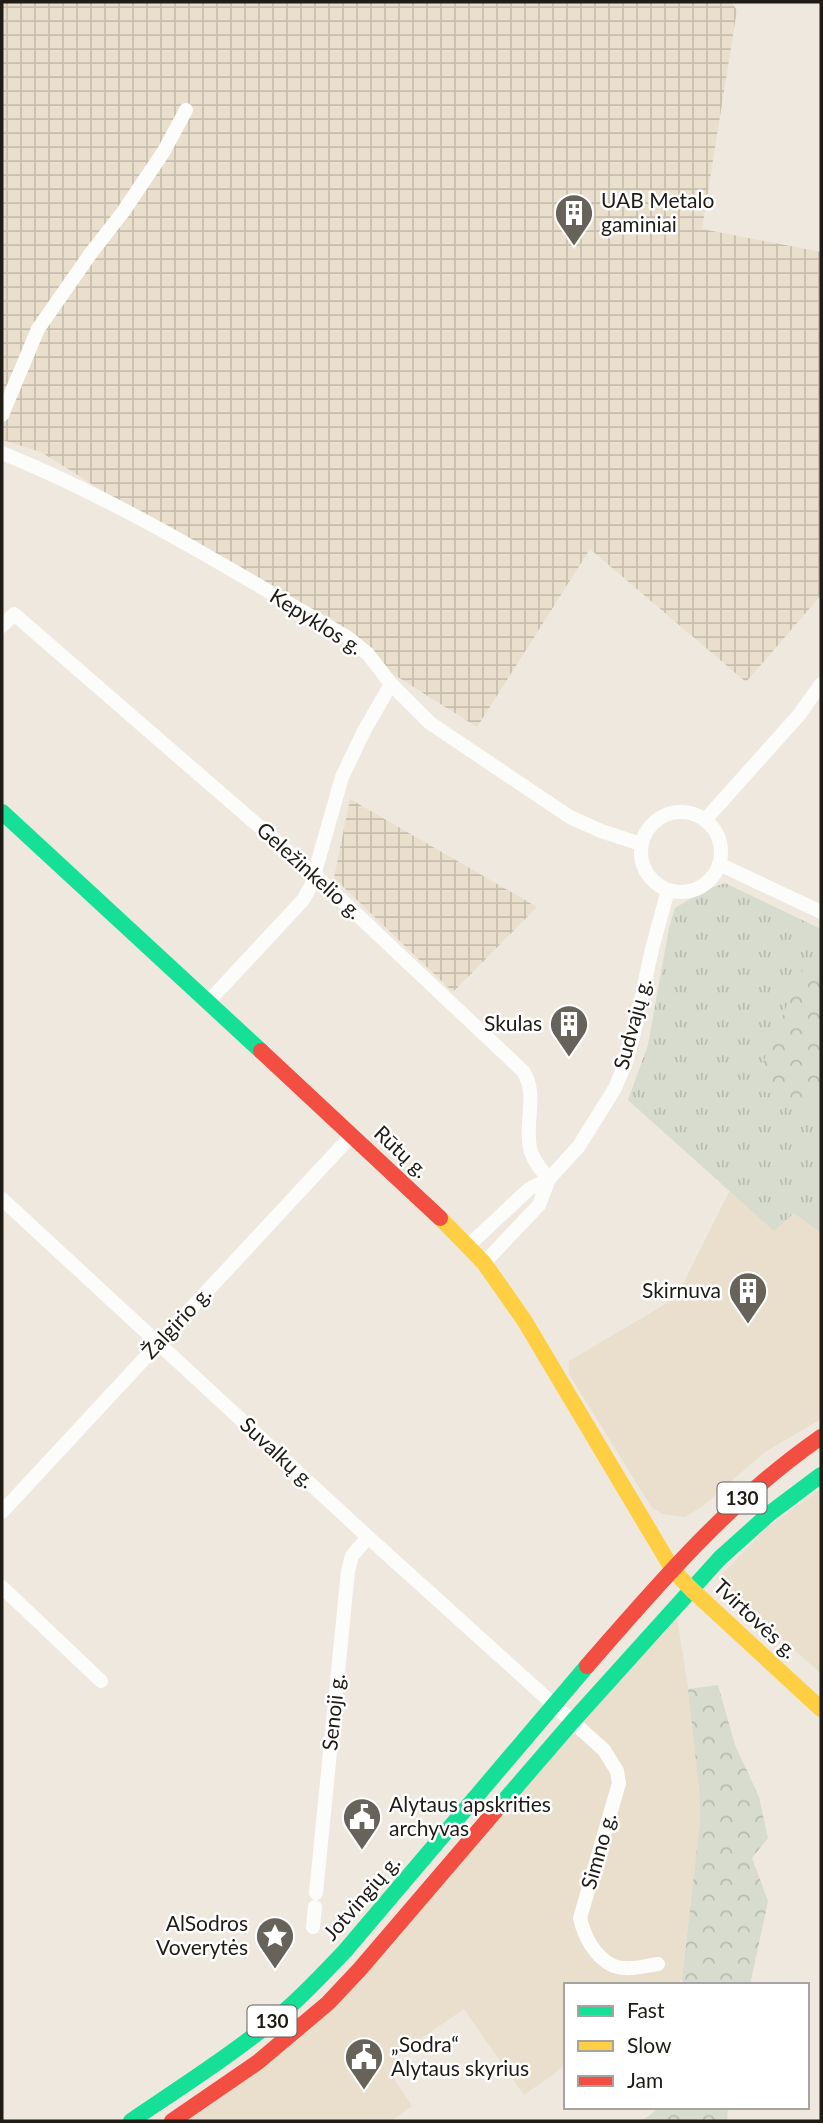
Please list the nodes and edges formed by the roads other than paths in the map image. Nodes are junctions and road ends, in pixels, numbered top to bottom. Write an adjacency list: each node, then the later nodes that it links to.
1 (186, 110): 2 (street)
2 (2, 415)
3 (2, 453): 5 (street, Kepyklos g.)
4 (2, 626): 11 (street, Geležinkelio g.)
5 (391, 684): 9 (street, Kepyklos g.); 11 (street)
6 (821, 684): 8 (street)
7 (2, 812): 14 (main road, Rūtų g.)
8 (705, 820): 9 (street); 10 (street)
9 (641, 844): 12 (street)
10 (719, 864): 12 (street); 13 (street)
11 (315, 875): 14 (street); 16 (street, Geležinkelio g.)
12 (668, 890): 16 (street, Sudvajų g.)
13 (821, 912)
14 (208, 1002): 15 (main road, Rūtų g.)
15 (352, 1135): 18 (main road, Rūtų g.); 20 (street, Žalgirio g.)
16 (549, 1179): 18 (street, Sudvajų g.); 19 (street, Sudvajų g.)
17 (2, 1199): 20 (street, Suvalkų g.)
18 (468, 1246): 19 (main road, Rūtų g.)
19 (484, 1263): 25 (main road, Rūtų g.)
20 (159, 1342): 23 (street, Žalgirio g.); 24 (street, Suvalkų g.)
21 (821, 1437): 25 (main road, 130)
22 (821, 1475): 27 (main road, 130)
23 (2, 1512)
24 (368, 1537): 29 (street, Suvalkų g.); 32 (street, Senoji g.)
25 (673, 1570): 27 (main road, Rūtų g.); 29 (main road, Jotvingių g. / 130)
26 (2, 1587): 28 (street)
27 (691, 1589): 30 (main road, Tvirtovės g.); 31 (main road, Jotvingių g.)
28 (101, 1681)
29 (554, 1705): 31 (street, Simno g.); 34 (main road, Jotvingių g. / 130)
30 (821, 1709)
31 (573, 1721): 33 (street, Simno g.); 35 (main road, Jotvingių g.)
32 (313, 1927)
33 (658, 1964)
34 (131, 2121)
35 (172, 2121)

